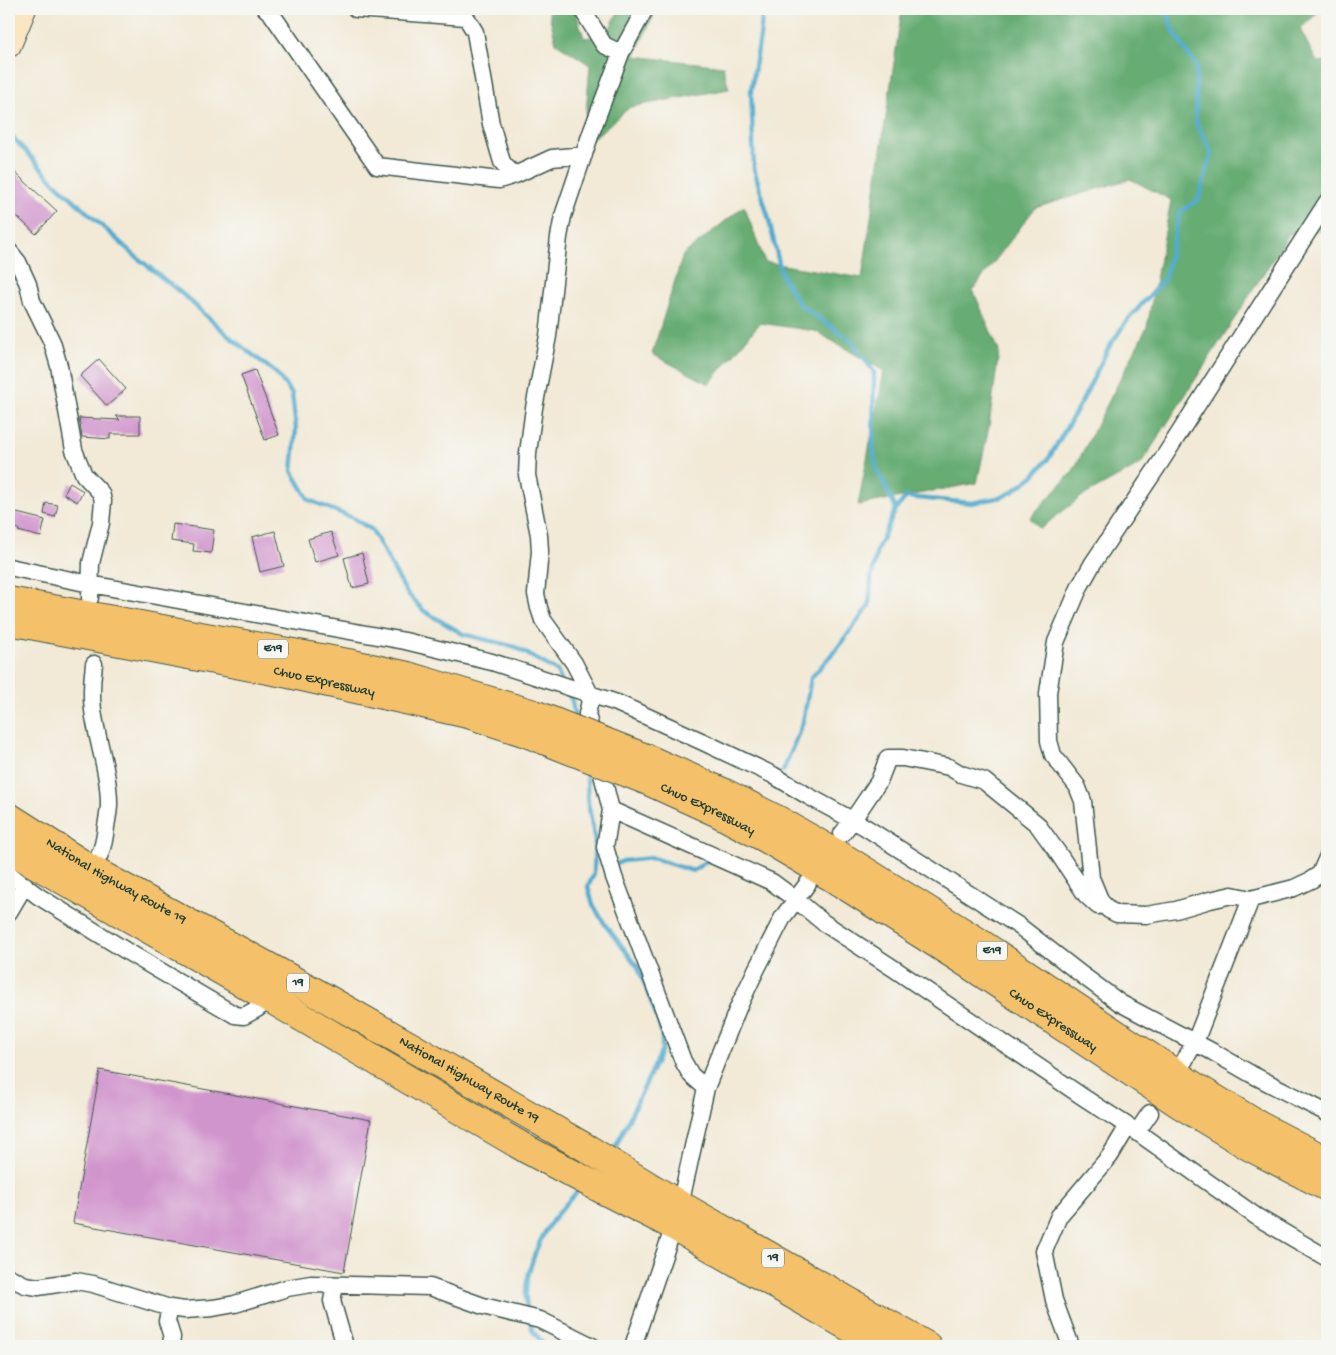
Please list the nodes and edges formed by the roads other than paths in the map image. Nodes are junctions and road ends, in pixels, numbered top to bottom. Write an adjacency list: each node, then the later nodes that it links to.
1 (24, 9): 6 (street)
2 (266, 9): 9 (street)
3 (356, 9): 9 (street)
4 (584, 9): 7 (street)
5 (645, 9): 7 (street)
6 (10, 43)
7 (621, 53): 8 (street)
8 (584, 155): 9 (street); 17 (street)
9 (515, 175)
10 (1327, 202): 33 (street)
11 (9, 251): 13 (street)
12 (9, 566): 13 (street)
13 (90, 591): 17 (street)
14 (9, 601): 18 (highway, Chuo Expressway / E19)
15 (9, 621): 18 (highway, Chuo Expressway / E19)
16 (94, 664): 26 (street)
17 (586, 694): 20 (street); 22 (street)
18 (530, 723): 19 (highway, Chuo Expressway / E19, bridge)
19 (647, 770): 42 (highway, Chuo Expressway / E19); 43 (highway, Chuo Expressway / E19)
20 (611, 810): 31 (street); 38 (street)
21 (9, 816): 26 (highway, National Highway Route 19 / 19)
22 (852, 821): 23 (street); 33 (street); 36 (street)
23 (842, 834)
24 (9, 849): 35 (highway, National Highway Route 19 / 19)
25 (1327, 858): 28 (street)
26 (92, 870): 44 (highway, National Highway Route 19 / 19)
27 (9, 874): 30 (street)
28 (1324, 874): 32 (street)
29 (808, 883): 31 (street)
30 (25, 885): 34 (street); 35 (street)
31 (795, 899): 38 (street); 41 (street)
32 (1251, 899): 33 (street); 36 (street)
33 (1109, 910)
34 (9, 912)
35 (270, 999): 44 (highway, National Highway Route 19 / 19)
36 (1195, 1042): 37 (street); 40 (street)
37 (1183, 1063)
38 (706, 1088): 44 (street)
39 (1150, 1113): 41 (street)
40 (1327, 1114)
41 (1133, 1129): 45 (street); 55 (street)
42 (1327, 1161)
43 (1327, 1187)
44 (677, 1215): 52 (street); 53 (highway, National Highway Route 19 / 19); 54 (highway, National Highway Route 19 / 19)
45 (1327, 1258)
46 (9, 1278): 48 (street)
47 (335, 1285): 48 (street); 50 (street); 51 (street)
48 (170, 1308): 49 (street)
49 (171, 1346)
50 (345, 1346)
51 (592, 1346)
52 (633, 1346)
53 (882, 1346)
54 (927, 1346)
55 (1071, 1346)

